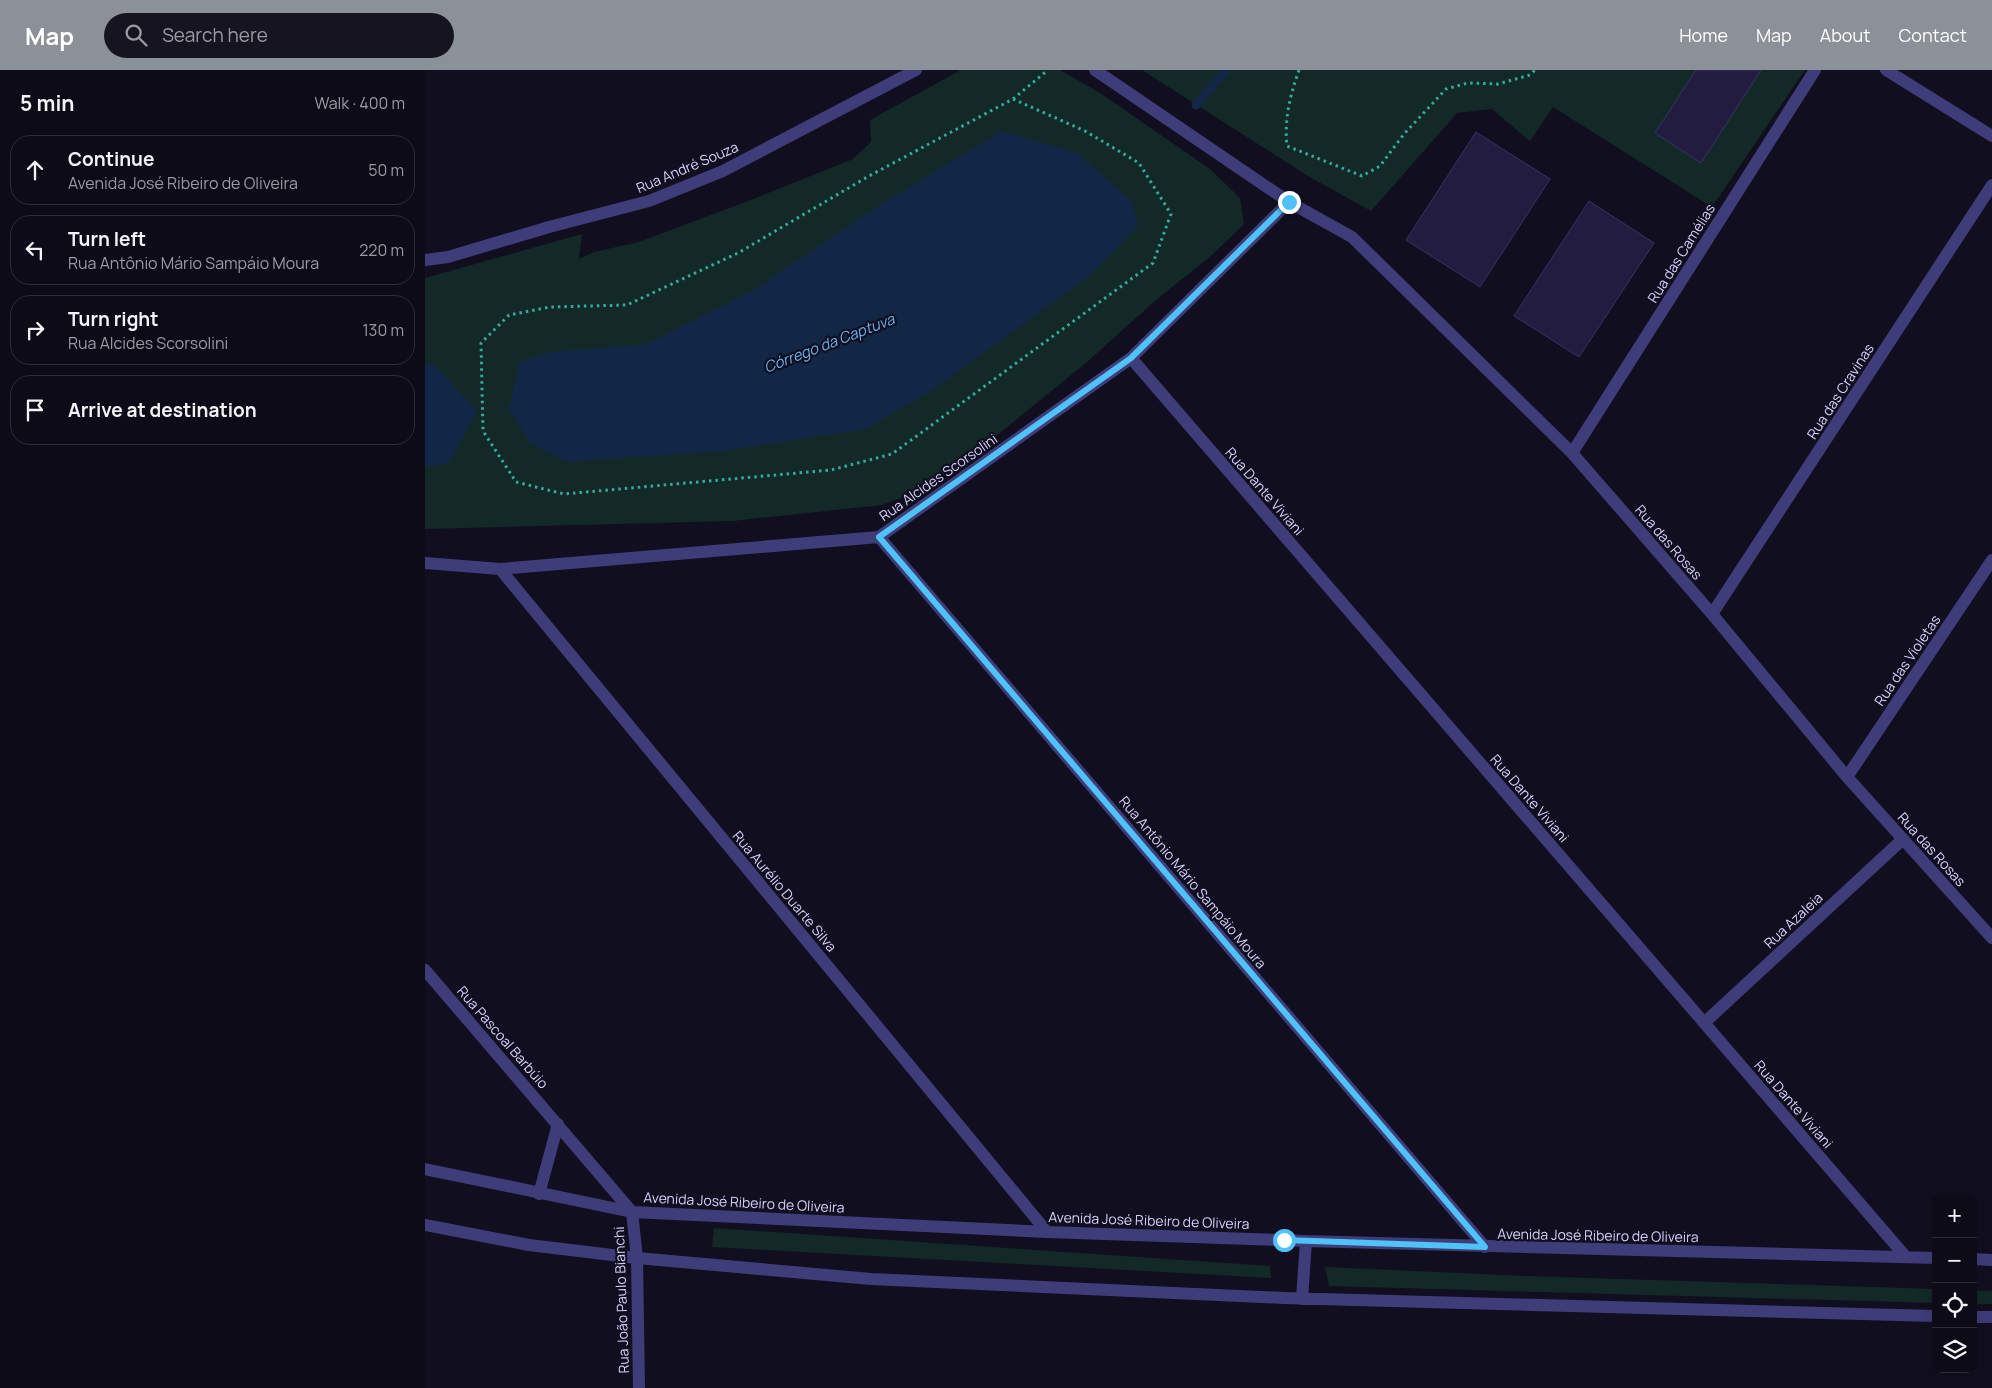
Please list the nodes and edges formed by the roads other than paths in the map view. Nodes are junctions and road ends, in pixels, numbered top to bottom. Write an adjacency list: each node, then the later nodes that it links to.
1 (917, 70): 8 (street, Rua André Souza)
2 (1095, 70): 7 (street, Rua das Rosas)
3 (1815, 70): 10 (street, Rua das Camélias)
4 (1886, 70): 5 (street)
5 (1992, 136)
6 (1992, 185): 15 (street, Rua das Cravinas)
7 (1289, 202): 9 (street, Rua Alcides Scorsolini); 10 (street, Rua das Rosas)
8 (425, 260)
9 (1131, 358): 11 (street, Rua Alcides Scorsolini); 20 (street, Rua Dante Viviani)
10 (1572, 453): 15 (street, Rua das Rosas)
11 (879, 537): 14 (street, Rua Alcides Scorsolini); 28 (street, Rua Antônio Mário Sampáio Moura)
12 (1992, 560): 16 (street, Rua das Violetas)
13 (425, 563): 14 (street, Rua Alcides Scorsolini)
14 (500, 569): 26 (street, Rua Aurélio Duarte Silva)
15 (1712, 614): 16 (street, Rua das Rosas)
16 (1847, 777): 17 (street, Rua das Rosas)
17 (1903, 839): 18 (street, Rua das Rosas); 20 (street, Rua Azaleia)
18 (1991, 936)
19 (425, 970): 21 (street, Rua Pascoal Barbúio)
20 (1704, 1023): 29 (street, Rua Dante Viviani)
21 (557, 1124): 23 (street); 24 (street, Rua Pascoal Barbúio)
22 (425, 1168): 23 (street, Avenida José Ribeiro de Oliveira)
23 (539, 1194): 24 (street, Avenida José Ribeiro de Oliveira)
24 (632, 1212): 26 (street, Avenida José Ribeiro de Oliveira); 30 (street, Rua João Paulo Bianchi)
25 (425, 1225): 30 (street)
26 (1047, 1232): 27 (street, Avenida José Ribeiro de Oliveira)
27 (1306, 1241): 28 (street, Avenida José Ribeiro de Oliveira); 34 (street)
28 (1485, 1247): 29 (street, Avenida José Ribeiro de Oliveira)
29 (1906, 1257): 31 (street, Avenida José Ribeiro de Oliveira)
30 (637, 1258): 34 (street); 38 (street, Rua João Paulo Bianchi)
31 (1932, 1258)
32 (1977, 1259): 33 (street)
33 (1992, 1260)
34 (1302, 1299): 35 (street)
35 (1932, 1316)
36 (1977, 1317): 37 (street)
37 (1992, 1317)
38 (639, 1388)

